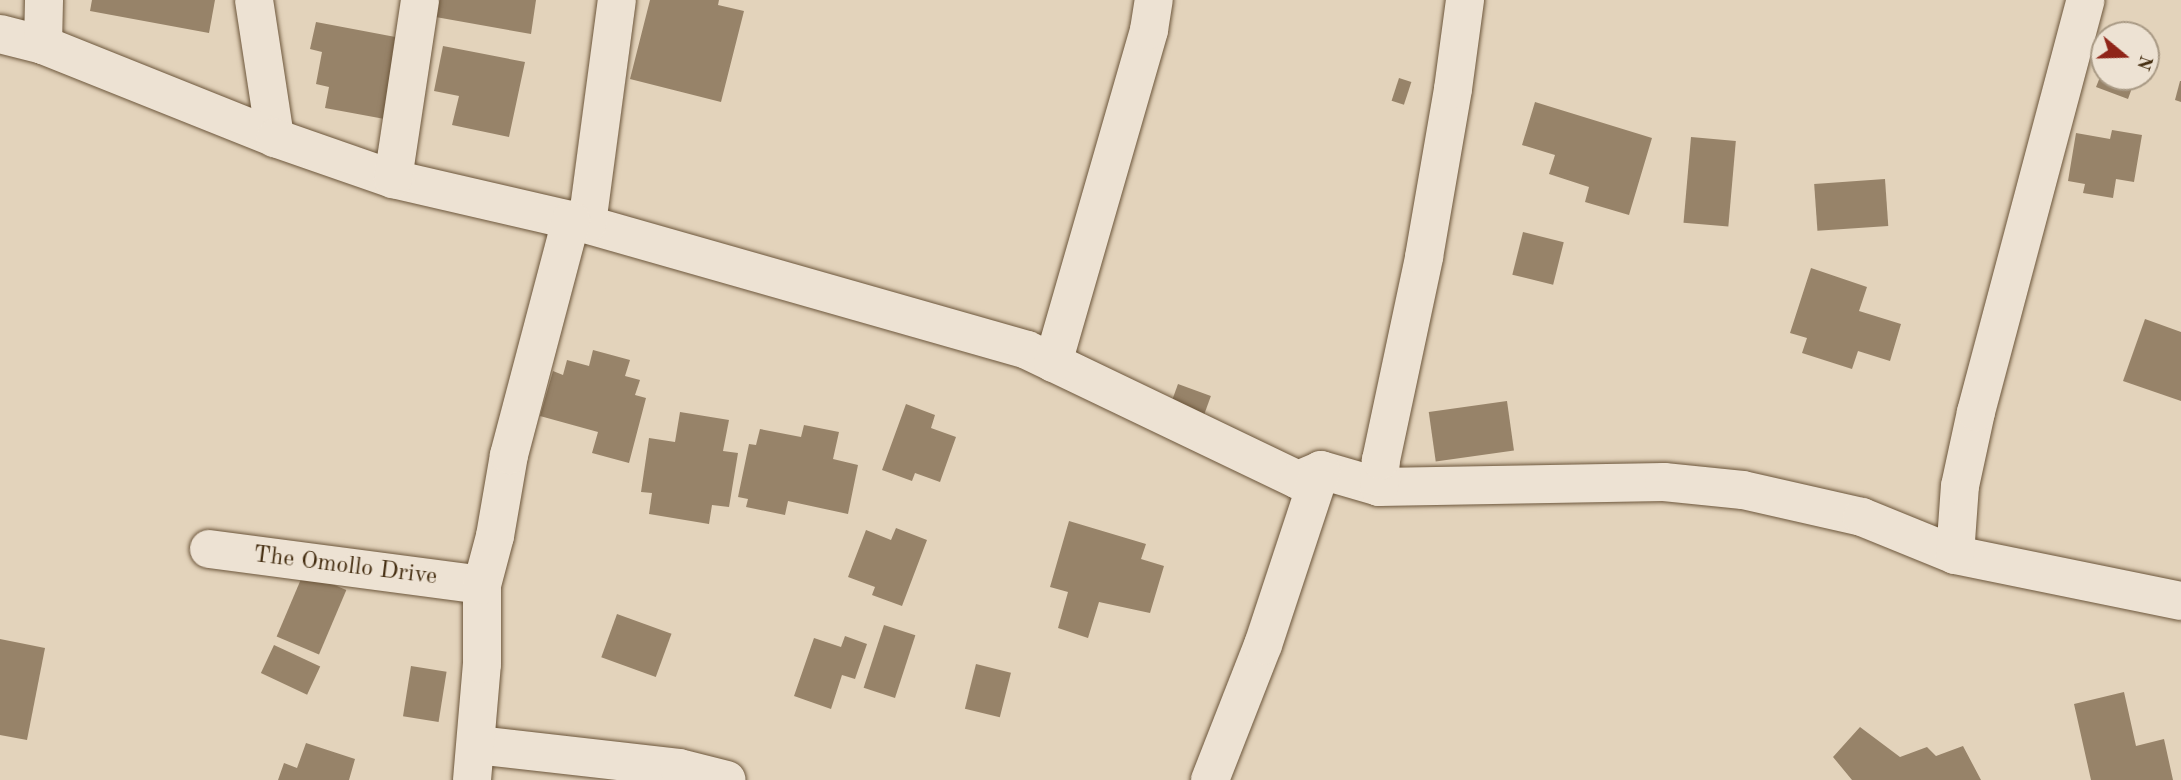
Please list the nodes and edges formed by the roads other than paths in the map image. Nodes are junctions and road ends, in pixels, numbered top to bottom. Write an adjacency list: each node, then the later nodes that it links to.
1 (44, 0): 9 (street)
2 (254, 0): 10 (street)
3 (420, 0): 11 (street)
4 (617, 0): 12 (street)
5 (1154, 0): 13 (street)
6 (1465, 0): 15 (street)
7 (2086, 0): 17 (street)
8 (0, 34): 9 (street)
9 (43, 45): 10 (street)
10 (275, 138): 11 (street)
11 (393, 179): 12 (street)
12 (579, 222): 13 (street); 18 (street)
13 (1053, 363): 14 (street)
14 (1321, 470): 15 (street); 22 (street)
15 (1378, 487): 17 (street)
16 (209, 549): 18 (street, The Omollo Drive)
17 (1955, 555): 19 (street)
18 (482, 585): 20 (street)
19 (2181, 601)
20 (474, 763): 21 (street)
21 (727, 780)
22 (1210, 780)

